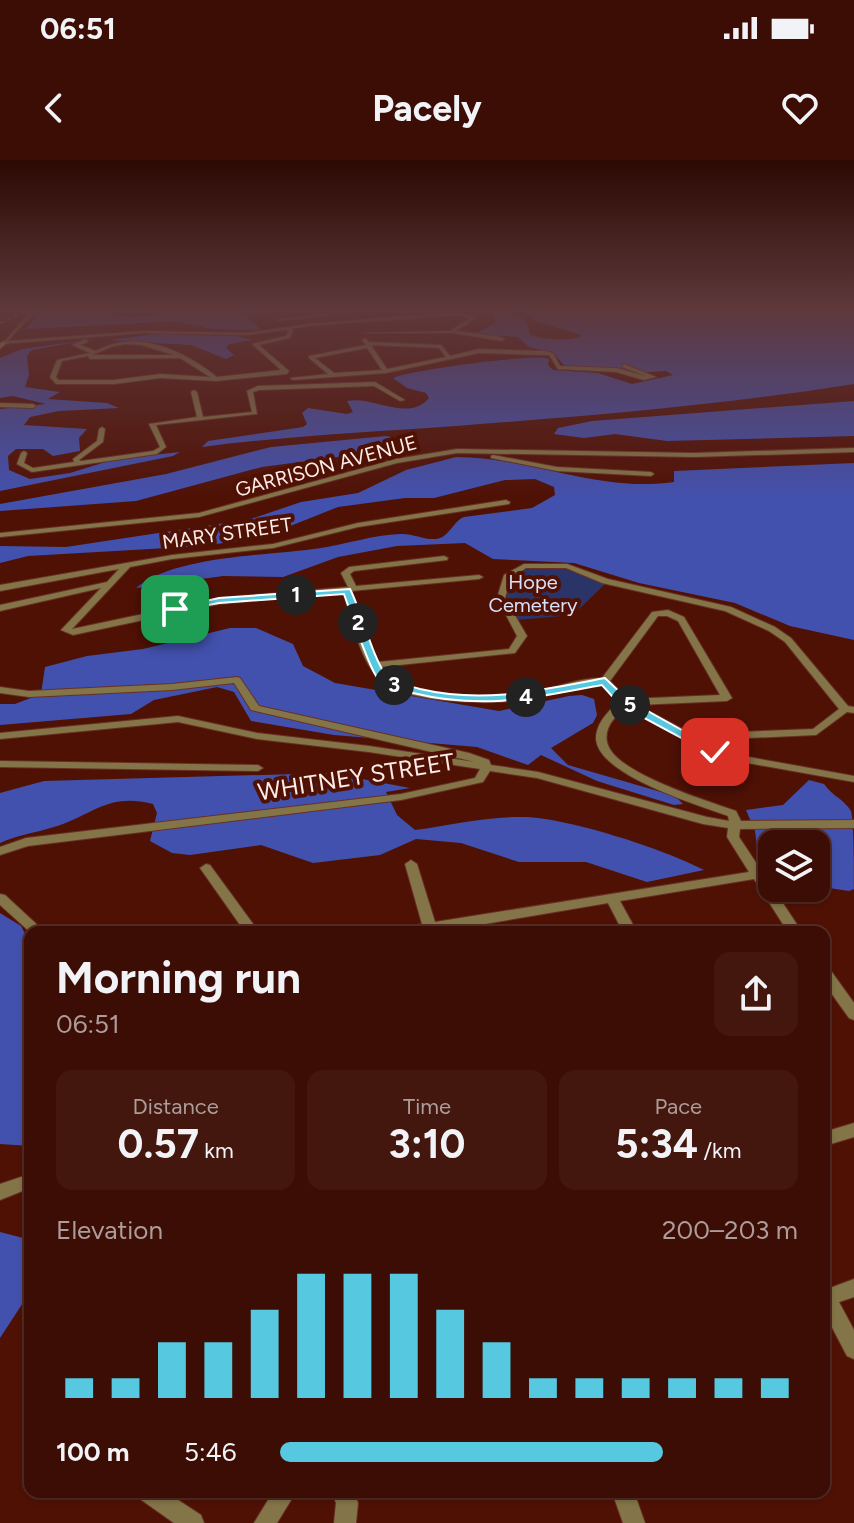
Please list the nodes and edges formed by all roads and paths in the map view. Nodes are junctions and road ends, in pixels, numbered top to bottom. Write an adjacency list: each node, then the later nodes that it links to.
1 (56, 373): 11 (street)
2 (208, 373): 11 (street)
3 (271, 373): 11 (street)
4 (287, 373): 10 (street)
5 (330, 373): 9 (street)
6 (365, 373): 9 (street)
7 (622, 373): 8 (street)
8 (641, 373)
9 (333, 375): 10 (street)
10 (293, 378): 12 (street)
11 (216, 379)
12 (301, 386): 14 (street); 17 (street)
13 (194, 392): 17 (street)
14 (402, 400)
15 (0, 405): 16 (street)
16 (33, 406)
17 (200, 419): 22 (street)
18 (102, 429): 22 (street)
19 (854, 450): 21 (street, GARRISON AVENUE)
20 (24, 453): 22 (street)
21 (430, 454): 23 (street); 25 (street, GARRISON AVENUE)
22 (81, 464)
23 (651, 474)
24 (506, 502): 27 (street, MARY STREET)
25 (0, 535)
26 (444, 558): 31 (street)
27 (128, 564): 29 (street); 30 (street, MARY STREET)
28 (479, 577): 31 (street)
29 (108, 584): 31 (street); 32 (street)
30 (0, 588)
31 (350, 590): 33 (street)
32 (0, 608)
33 (376, 665): 34 (street); 37 (street)
34 (605, 681): 36 (street); 36 (street)
35 (0, 690): 41 (street, WHITNEY STREET)
36 (624, 702): 39 (street); 45 (street)
37 (849, 709): 39 (street)
38 (0, 736): 41 (street)
39 (687, 737): 43 (street)
40 (0, 764): 42 (street)
41 (487, 767): 45 (street); 46 (street, WHITNEY STREET)
42 (258, 768)
43 (854, 779)
44 (854, 824): 45 (street)
45 (733, 825): 49 (street)
46 (0, 851)
47 (411, 864): 54 (street)
48 (206, 868): 53 (street)
49 (754, 875): 51 (street); 57 (street)
50 (0, 898): 52 (street)
51 (612, 899): 55 (street); 56 (street)
52 (31, 926)
53 (248, 926)
54 (429, 926)
55 (453, 926)
56 (627, 926)
57 (791, 926)
58 (830, 980): 59 (street)
59 (854, 1014)
60 (854, 1130): 61 (street)
61 (830, 1137)
62 (24, 1183): 63 (street)
63 (0, 1192)
64 (854, 1288): 65 (street)
65 (830, 1295)
66 (830, 1305): 67 (street)
67 (854, 1349)
68 (156, 1498): 72 (street)
69 (281, 1498): 73 (street)
70 (343, 1498): 74 (street)
71 (625, 1498): 75 (street)
72 (193, 1523)
73 (265, 1523)
74 (345, 1523)
75 (634, 1523)

